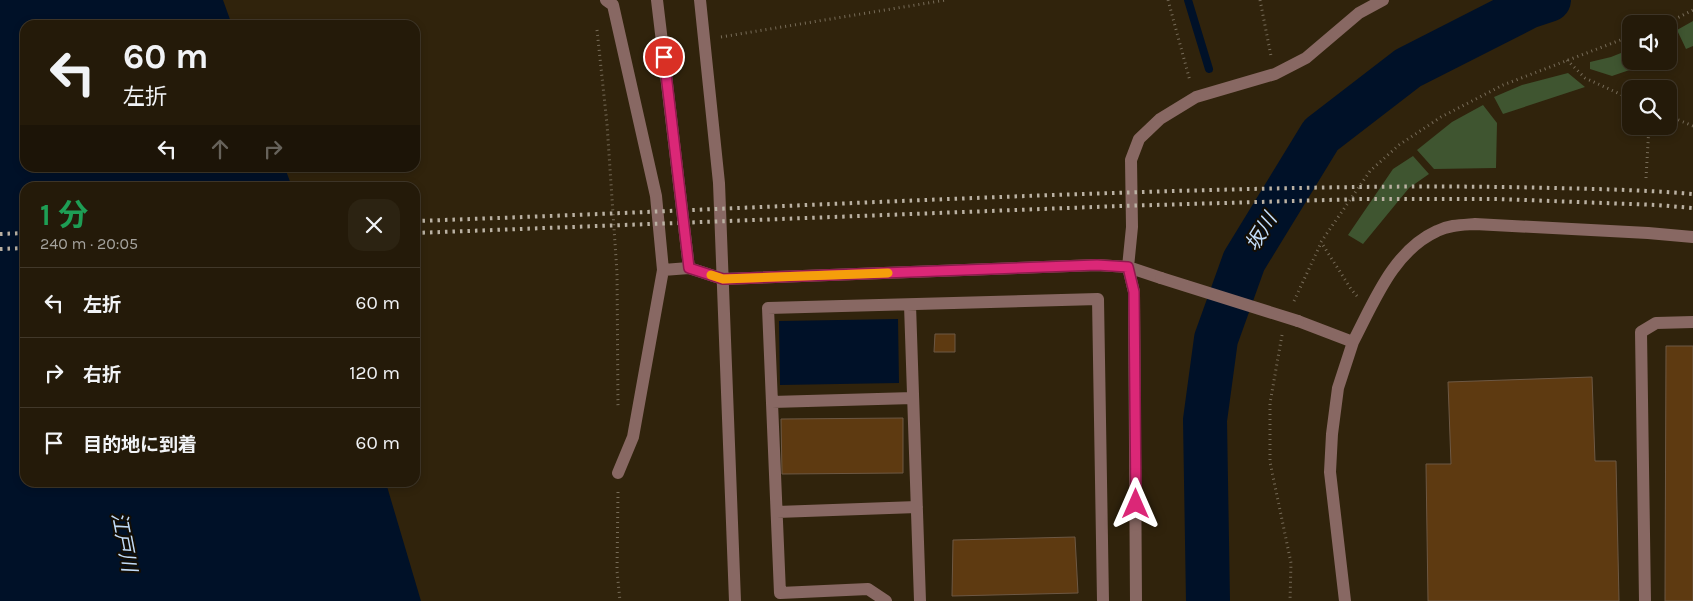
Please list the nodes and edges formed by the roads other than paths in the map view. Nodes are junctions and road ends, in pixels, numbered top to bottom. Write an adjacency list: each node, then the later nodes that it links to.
1 (606, 0): 8 (street)
2 (657, 0): 7 (street)
3 (700, 0): 9 (street)
4 (1383, 0): 6 (street)
5 (1693, 237): 12 (street)
6 (1128, 267): 9 (street); 12 (street, bridge); 22 (street)
7 (689, 268): 8 (street); 9 (street)
8 (663, 270): 15 (street)
9 (723, 279): 18 (street)
10 (910, 305): 13 (street); 14 (street); 21 (street)
11 (1693, 322): 24 (street)
12 (1353, 342): 23 (street)
13 (913, 398): 14 (street); 16 (street)
14 (772, 402): 17 (street)
15 (618, 474)
16 (917, 507): 17 (street); 20 (street)
17 (777, 512): 19 (street)
18 (736, 601)
19 (886, 601)
20 (920, 601)
21 (1102, 601)
22 (1136, 601)
23 (1345, 601)
24 (1645, 601)

